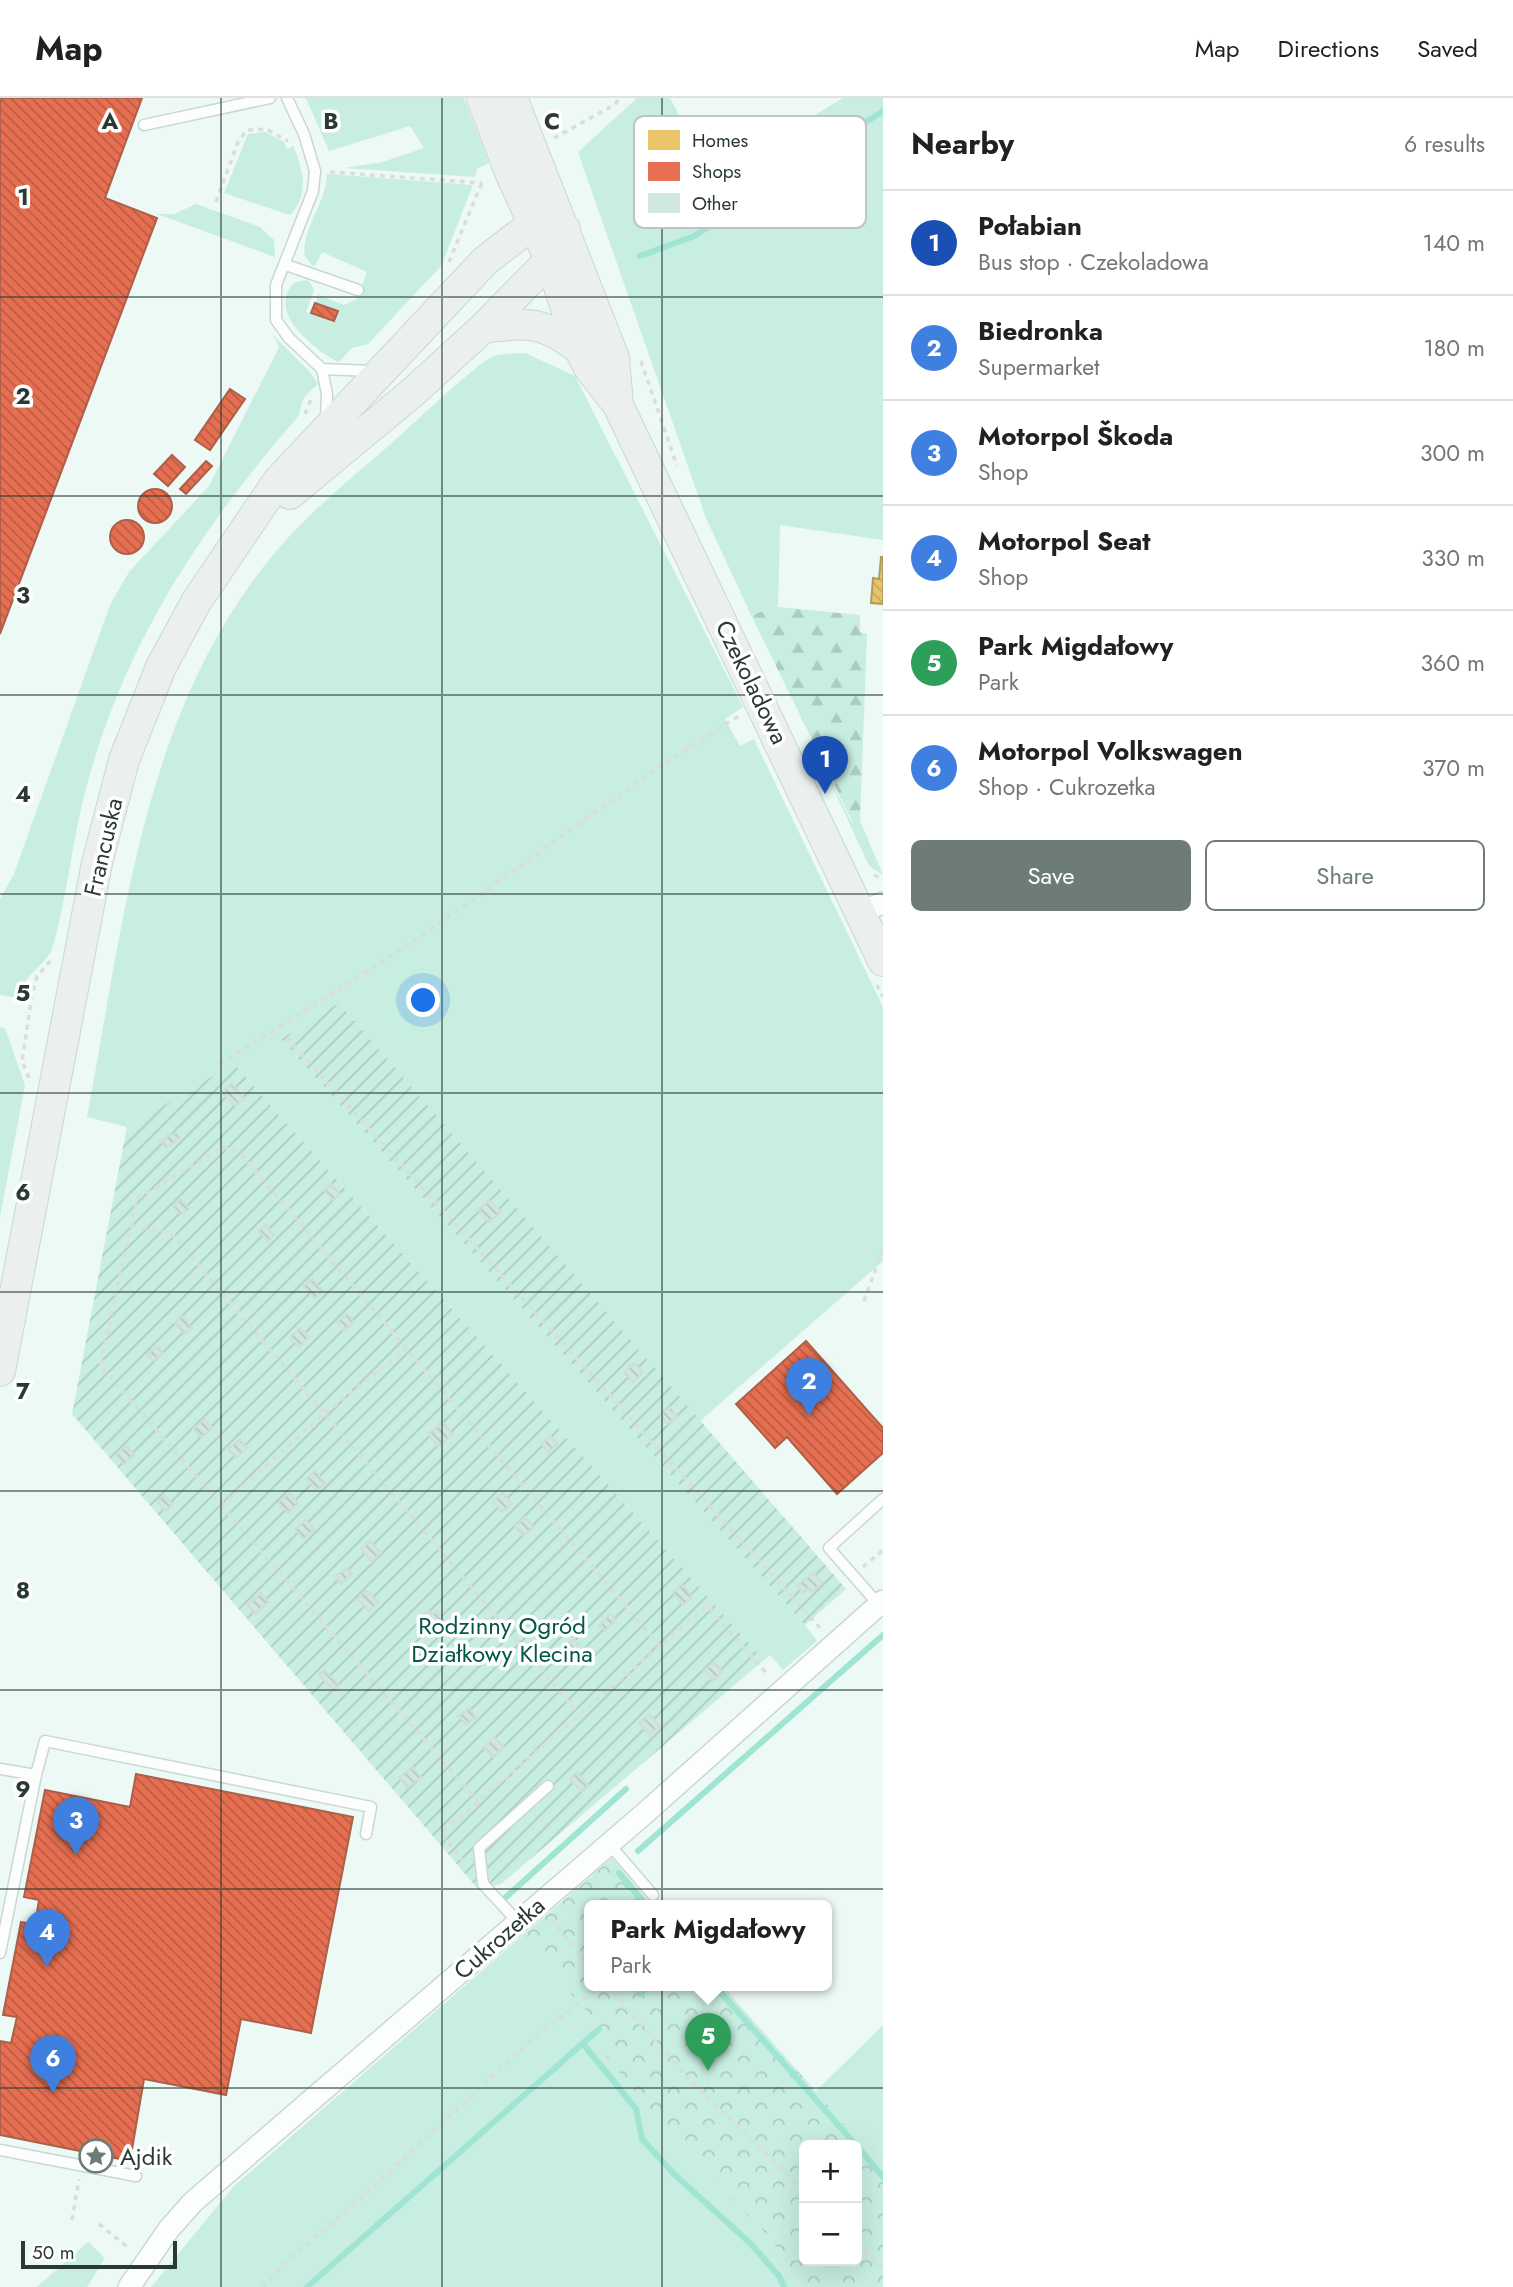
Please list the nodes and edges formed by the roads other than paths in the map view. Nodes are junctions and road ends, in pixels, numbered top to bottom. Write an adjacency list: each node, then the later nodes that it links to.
1 (270, 98): 5 (lane)
2 (288, 98): 9 (lane)
3 (482, 98): 6 (main road, Czekoladowa)
4 (512, 98): 7 (main road, Czekoladowa)
5 (144, 125)
6 (534, 223): 7 (main road); 8 (main road, Czekoladowa); 14 (main road)
7 (565, 229): 8 (main road); 15 (main road, Czekoladowa)
8 (550, 260): 11 (main road); 12 (main road, Czekoladowa)
9 (286, 265): 10 (lane); 13 (lane)
10 (358, 290)
11 (483, 328): 12 (main road); 17 (main road)
12 (580, 350): 15 (main road, Czekoladowa)
13 (323, 369): 14 (lane); 16 (lane)
14 (380, 372): 16 (main road)
15 (618, 405): 18 (main road, Czekoladowa)
16 (325, 430): 17 (main road)
17 (250, 523): 20 (main road, Francuska)
18 (872, 907): 19 (main road, Czekoladowa)
19 (883, 961)
20 (0, 1371)
21 (883, 1499): 22 (lane)
22 (881, 1603): 27 (street, Cukrozetka)
23 (0, 1769): 24 (lane)
24 (36, 1775): 26 (lane); 30 (lane)
25 (548, 1786): 29 (lane)
26 (366, 1834)
27 (609, 1844): 28 (lane); 29 (street, Cukrozetka)
28 (653, 1895)
29 (518, 1922): 33 (street, Cukrozetka)
30 (0, 1953)
31 (0, 2150): 32 (lane)
32 (136, 2176)
33 (129, 2287)

